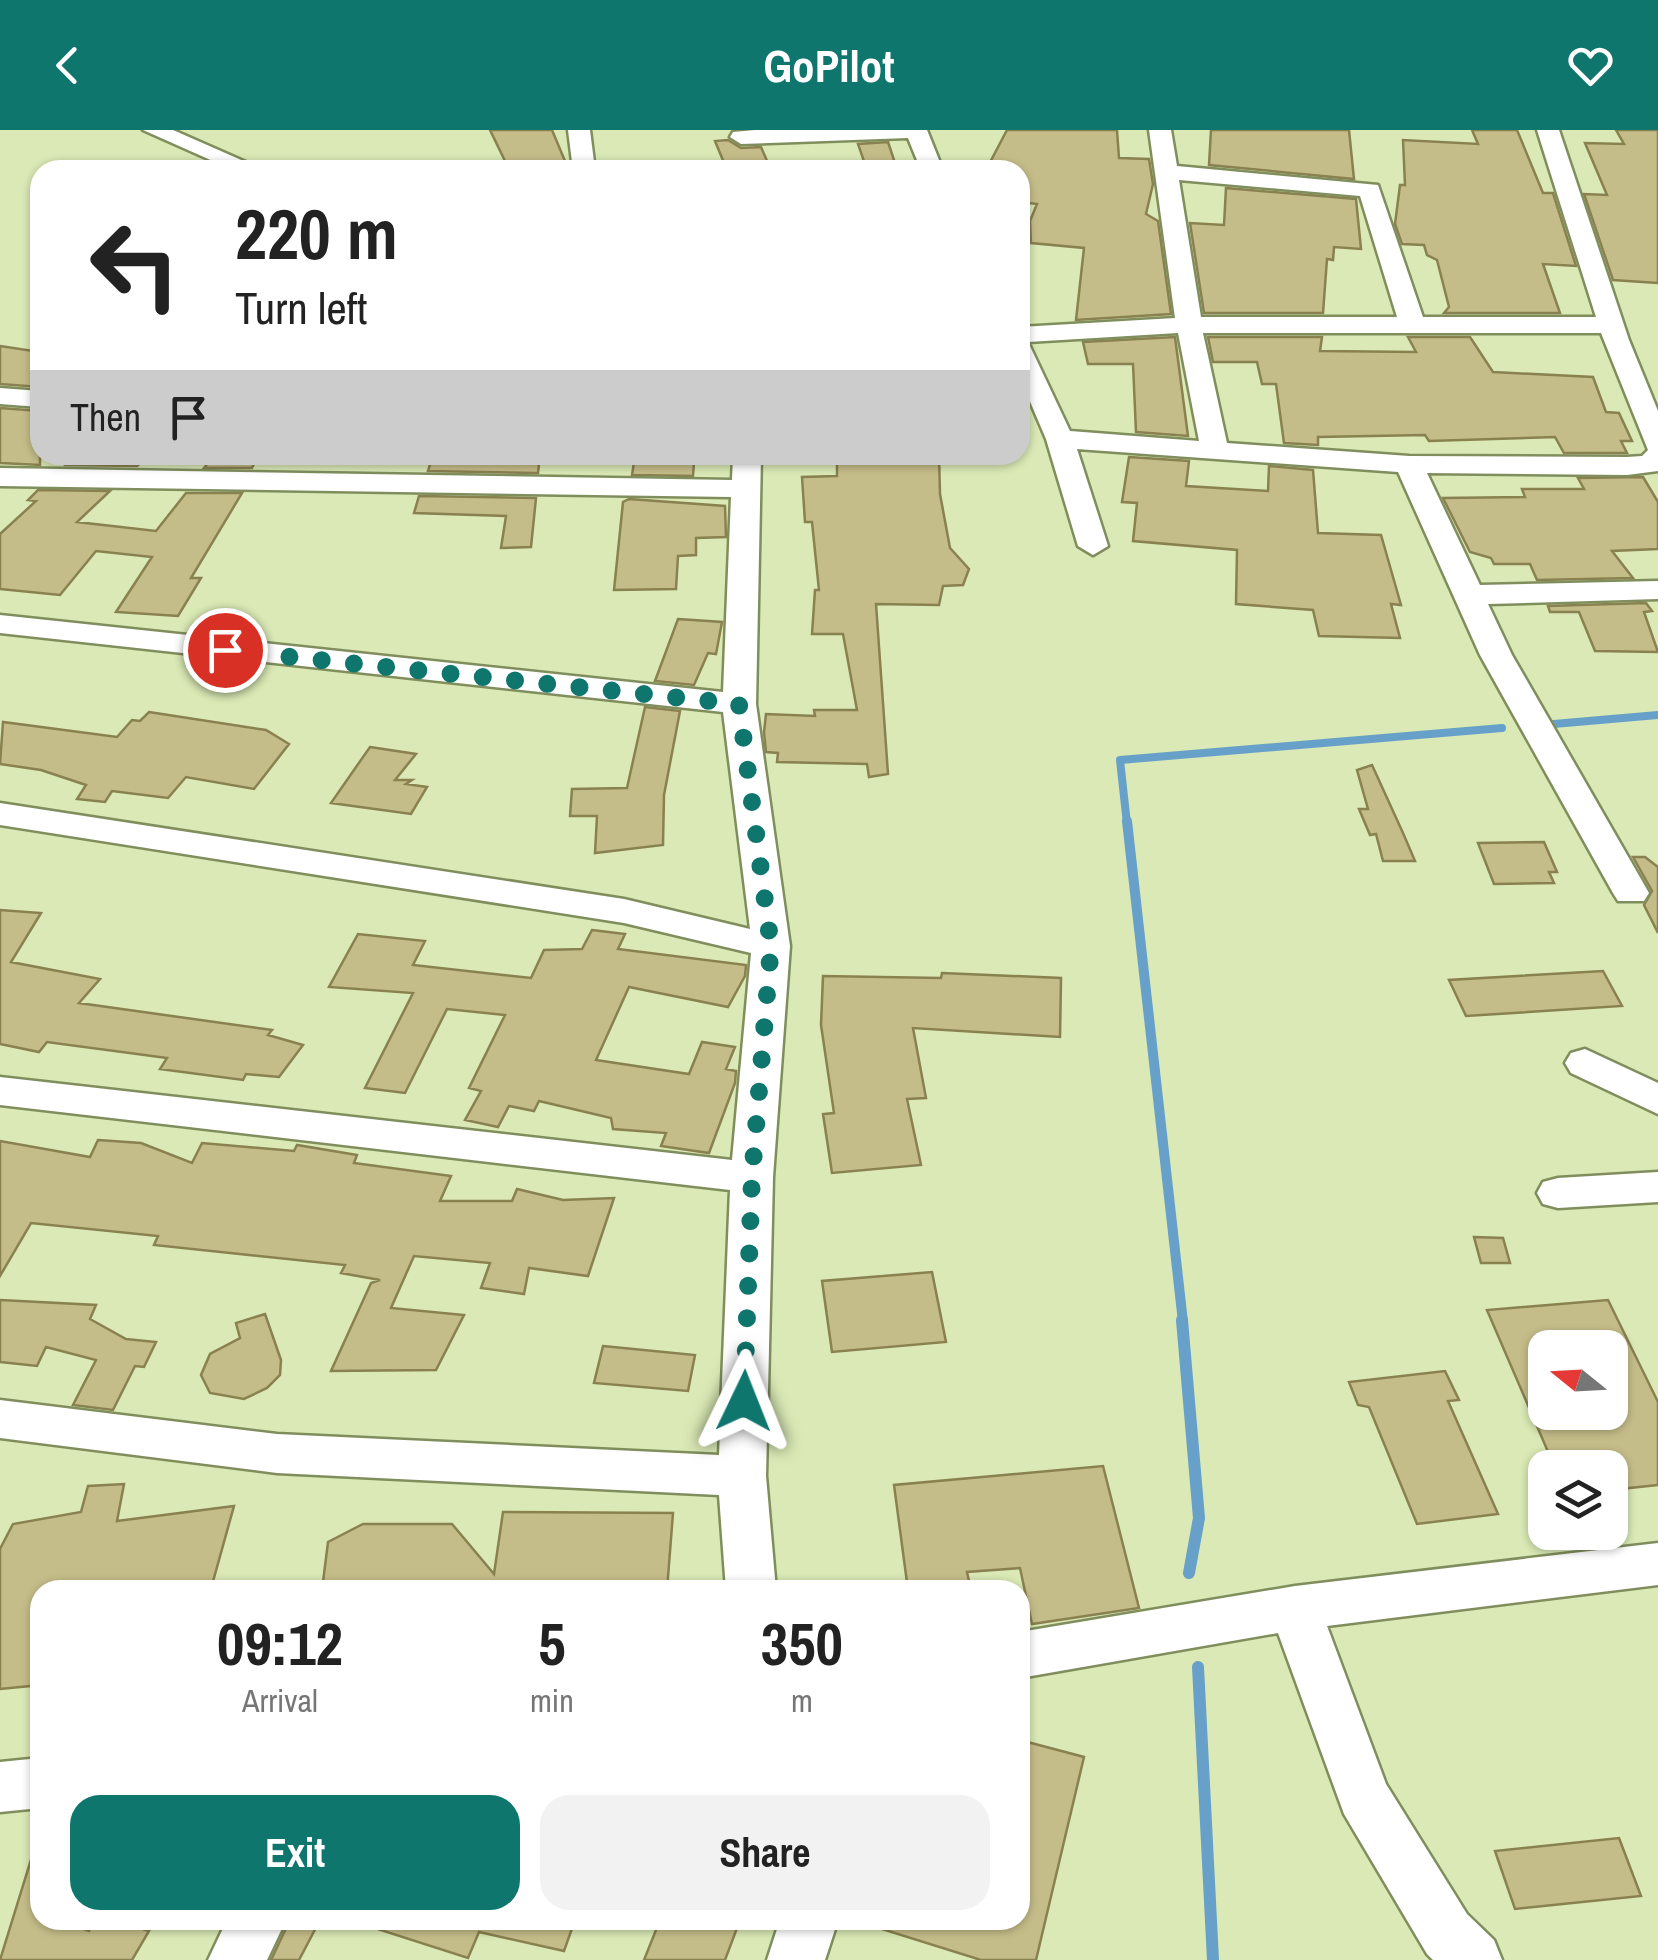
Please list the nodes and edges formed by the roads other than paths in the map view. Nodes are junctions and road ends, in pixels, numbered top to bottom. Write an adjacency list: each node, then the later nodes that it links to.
1 (154, 130): 7 (street)
2 (580, 130): 8 (street)
3 (916, 130): 6 (street); 9 (street)
4 (1160, 130): 10 (street)
5 (1548, 130): 12 (street)
6 (741, 137)
7 (229, 160)
8 (583, 160)
9 (928, 160)
10 (1168, 172): 11 (street); 13 (street)
11 (1412, 324): 12 (street); 13 (street)
12 (1612, 325): 19 (street)
13 (1189, 326): 14 (street); 20 (street)
14 (1030, 334)
15 (1030, 371): 18 (street)
16 (0, 396): 17 (street)
17 (30, 398)
18 (1060, 439): 20 (street); 26 (street)
19 (1658, 445)
20 (1215, 451): 22 (street)
21 (1658, 456): 22 (street)
22 (1408, 464): 28 (street)
23 (748, 465): 25 (street)
24 (0, 477): 25 (street)
25 (749, 490): 30 (street)
26 (1093, 546)
27 (1658, 590): 28 (street)
28 (1468, 595): 32 (street)
29 (0, 624): 30 (street)
30 (739, 704): 33 (street)
31 (0, 814): 33 (street)
32 (1631, 894)
33 (771, 946): 37 (street)
34 (1585, 1062): 36 (street)
35 (0, 1091): 37 (street)
36 (1658, 1100)
37 (752, 1176): 41 (street)
38 (1658, 1188): 39 (street)
39 (1558, 1194)
40 (0, 1419): 41 (street)
41 (742, 1476): 43 (street)
42 (1658, 1564): 44 (street)
43 (750, 1580)
44 (1295, 1608): 45 (street); 52 (street)
45 (1030, 1654)
46 (30, 1784): 47 (street)
47 (0, 1788)
48 (252, 1930): 50 (street)
49 (806, 1930): 51 (street)
50 (237, 1960)
51 (796, 1960)
52 (1473, 1960)

